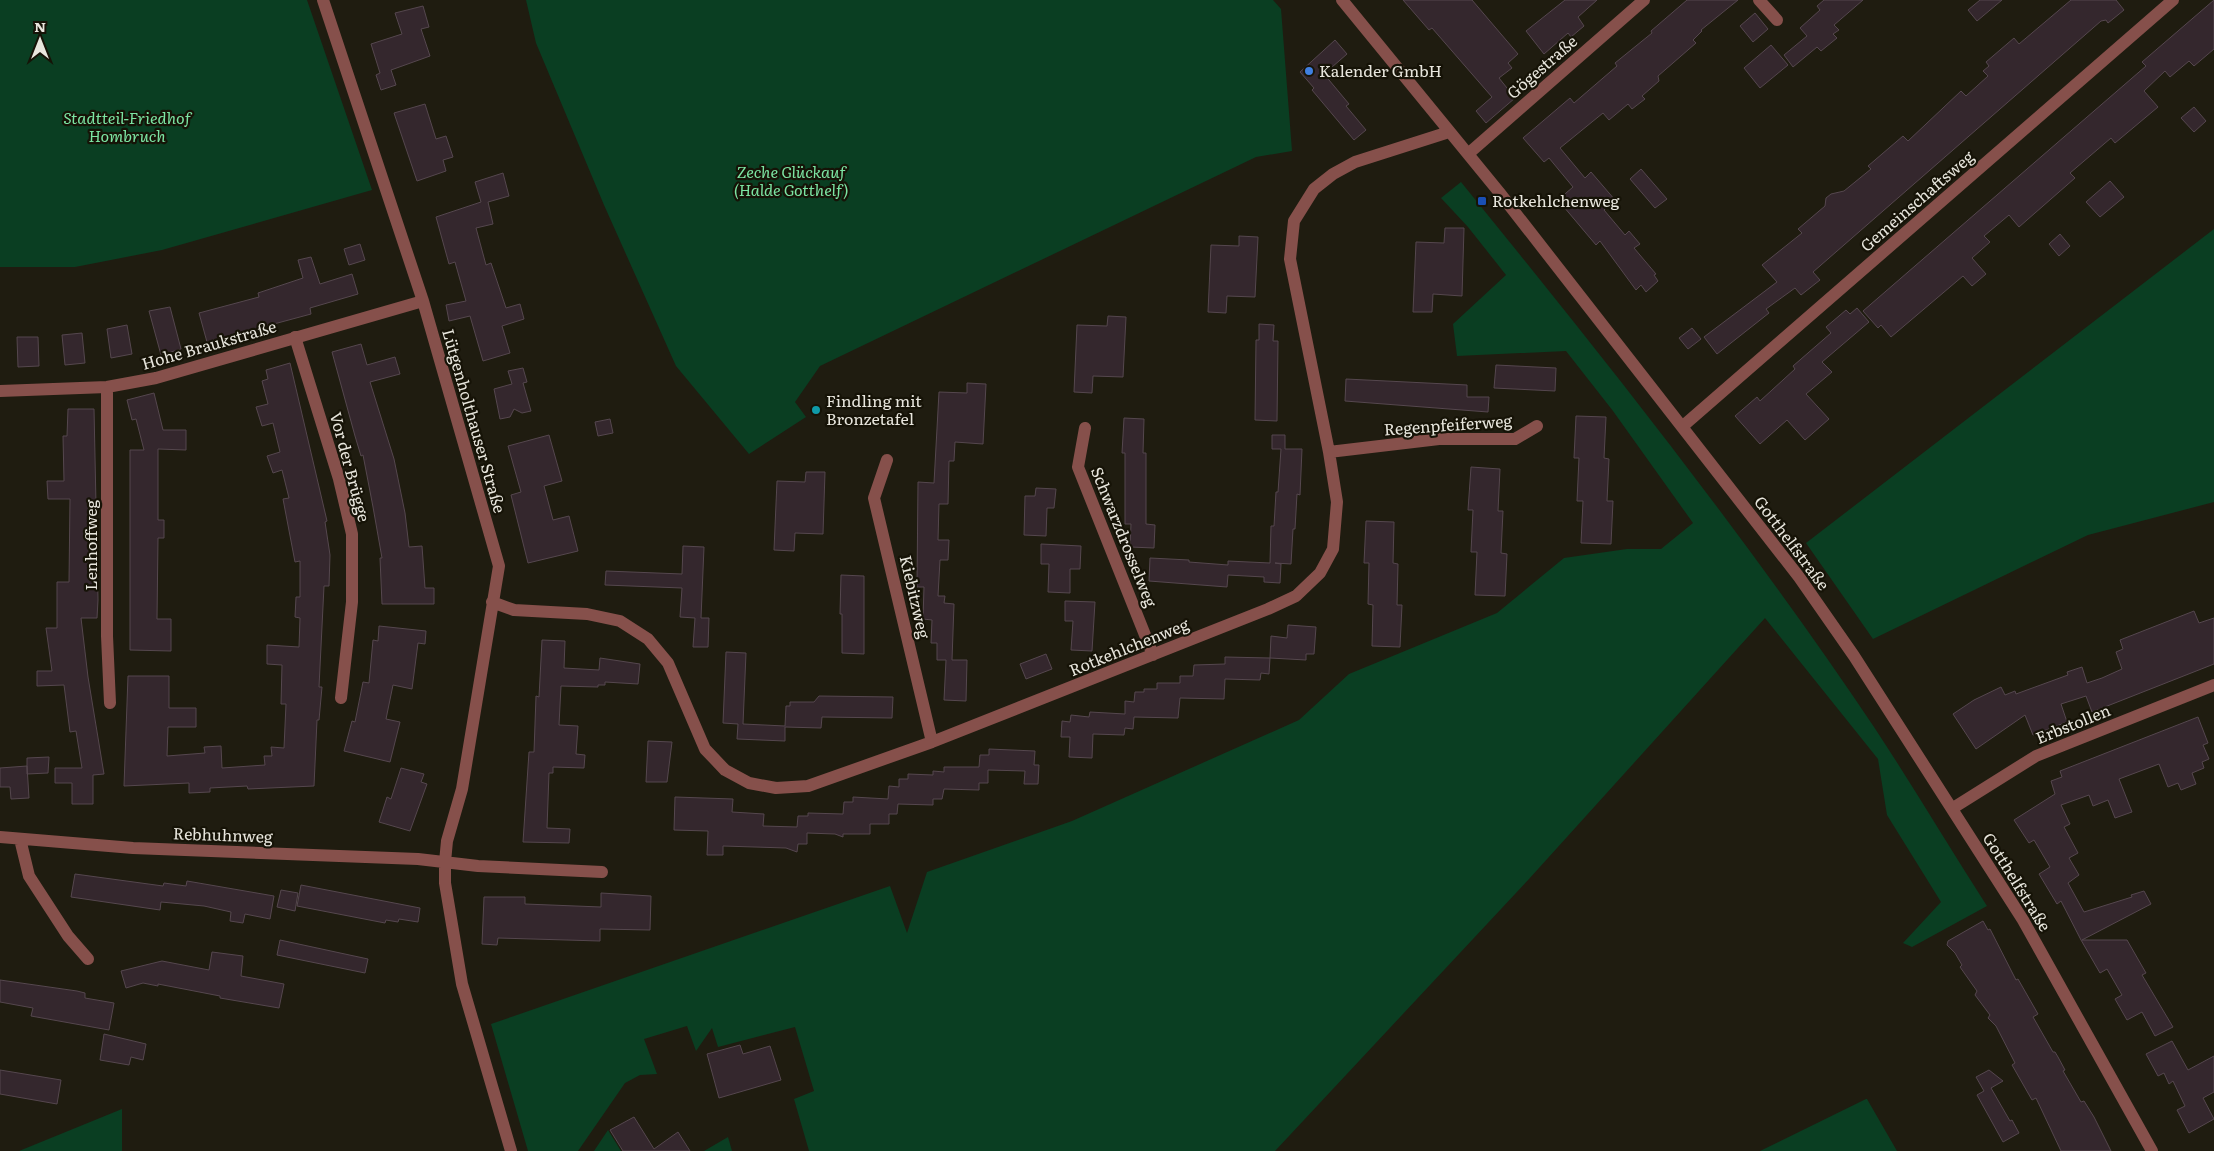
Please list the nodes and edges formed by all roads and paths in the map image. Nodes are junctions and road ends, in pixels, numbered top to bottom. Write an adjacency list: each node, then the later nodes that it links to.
1 (323, 0): 9 (street, Lütgenholthauser Straße)
2 (1342, 0): 7 (street, Gotthelfstraße)
3 (1759, 0): 6 (street)
4 (2173, 0): 14 (street, Gemeinschaftsweg)
5 (1638, 2): 8 (street, Gögestraße)
6 (1777, 20)
7 (1449, 132): 8 (street, Gotthelfstraße); 16 (street, Rotkehlchenweg)
8 (1468, 154): 14 (street, Gotthelfstraße)
9 (423, 301): 10 (street, Hohe Braukstraße); 18 (street, Lütgenholthauser Straße)
10 (295, 337): 11 (street, Hohe Braukstraße); 21 (street, Vor der Brügge)
11 (107, 387): 12 (street, Hohe Braukstraße); 22 (street, Lenhoffweg)
12 (0, 391)
13 (1537, 426): 16 (street, Regenpfeiferweg)
14 (1683, 426): 24 (street, Gotthelfstraße)
15 (1085, 428): 19 (street, Schwarzdrosselweg)
16 (1329, 452): 19 (street, Rotkehlchenweg)
17 (887, 460): 23 (street, Kiebitzweg)
18 (492, 602): 23 (street, Rotkehlchenweg); 27 (street, Lütgenholthauser Straße)
19 (1154, 655): 23 (street, Rotkehlchenweg)
20 (2214, 685): 24 (street, Erbstollen)
21 (342, 698)
22 (110, 703)
23 (932, 742)
24 (1953, 808): 31 (street, Gotthelfstraße)
25 (0, 837): 26 (street, Rebhuhnweg)
26 (20, 839): 27 (street, Rebhuhnweg); 29 (street)
27 (445, 862): 28 (street); 30 (street, Lütgenholthauser Straße)
28 (602, 872)
29 (88, 959)
30 (511, 1151)
31 (2152, 1151)

